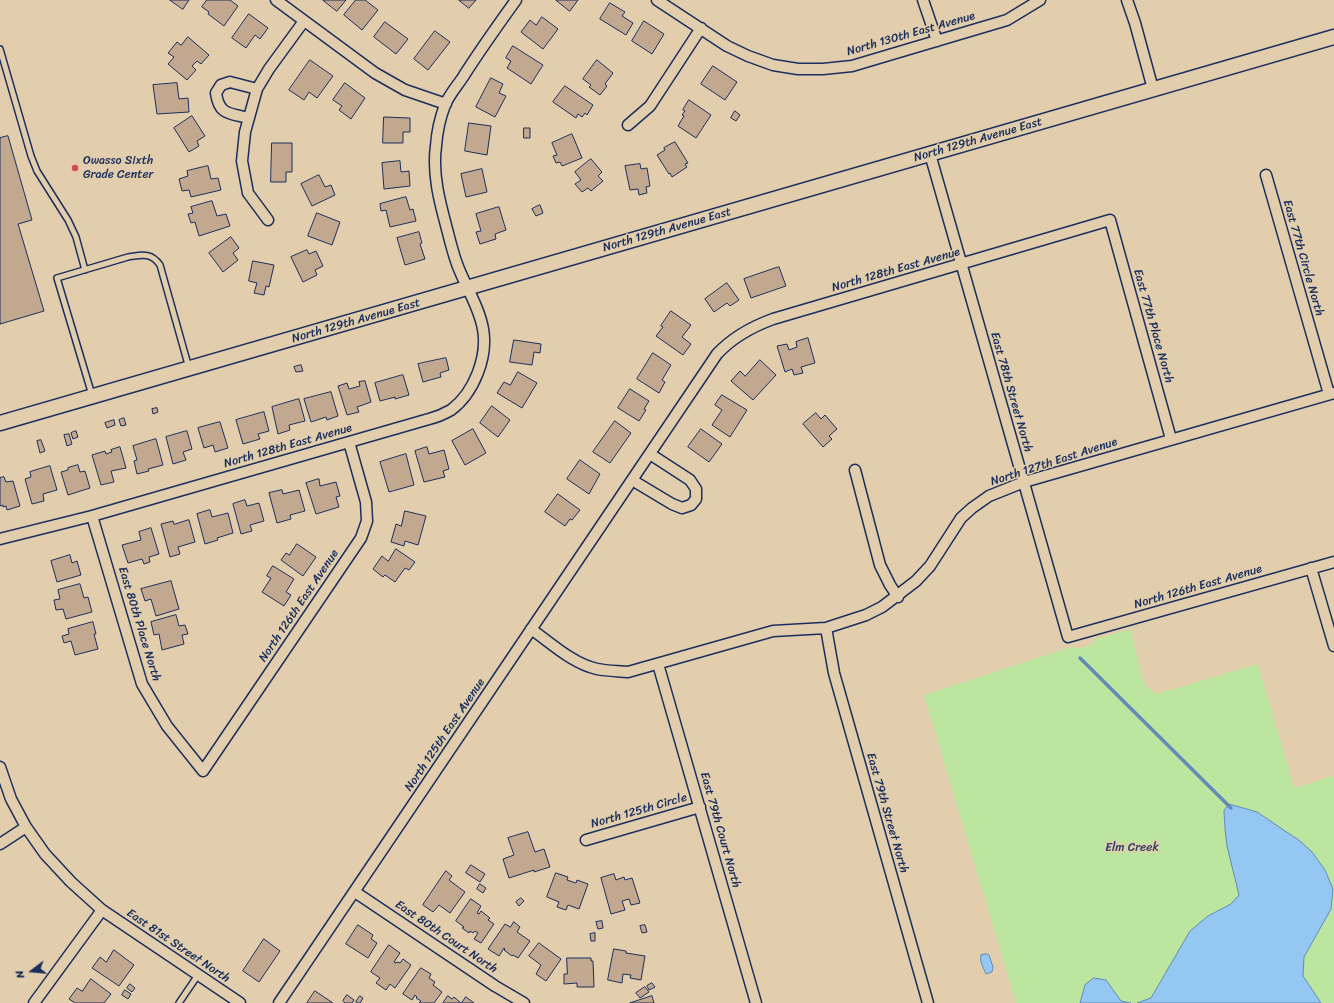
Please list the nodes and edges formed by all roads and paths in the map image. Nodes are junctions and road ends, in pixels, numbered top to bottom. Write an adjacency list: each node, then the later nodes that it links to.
1 (276, 0): 7 (street)
2 (516, 0): 14 (street, North 128th East Avenue)
3 (657, 0): 8 (street, North 130th East Avenue)
4 (923, 0): 10 (street)
5 (1040, 0): 10 (street, North 130th East Avenue)
6 (1127, 0): 13 (street)
7 (304, 21): 12 (street); 14 (street)
8 (701, 28): 10 (street, North 130th East Avenue); 16 (street)
9 (1334, 37): 13 (main road, North 129th Avenue East)
10 (937, 41)
11 (0, 49): 22 (lane)
12 (257, 89): 15 (street); 15 (street)
13 (1153, 89): 17 (main road, North 129th Avenue East)
14 (446, 104): 23 (street, North 128th East Avenue)
15 (248, 118): 19 (street)
16 (628, 125)
17 (930, 154): 21 (street, East 78th Street North); 23 (main road, North 129th Avenue East)
18 (1266, 175): 26 (street, East 77th Circle North)
19 (268, 220)
20 (1110, 220): 21 (street, North 128th East Avenue); 29 (street, East 77th Place North)
21 (961, 264): 25 (street, North 128th East Avenue); 34 (street, East 78th Street North)
22 (85, 270): 24 (lane); 27 (lane)
23 (467, 288): 24 (main road, North 129th Avenue East); 30 (street, North 128th East Avenue)
24 (189, 369): 27 (main road, North 129th Avenue East)
25 (705, 372): 31 (street, North 125th East Avenue)
26 (1332, 393): 29 (street, North 127th East Avenue)
27 (93, 396): 28 (main road, North 129th Avenue East)
28 (0, 423)
29 (1171, 439): 34 (street, North 127th East Avenue)
30 (349, 442): 35 (street, North 128th East Avenue); 46 (street, North 126th East Avenue)
31 (650, 454): 33 (street, North 125th East Avenue); 33 (street)
32 (855, 470): 39 (street)
33 (632, 480): 41 (street, North 125th East Avenue)
34 (1024, 482): 39 (street, North 127th East Avenue); 42 (street, East 78th Street North)
35 (92, 516): 36 (street, North 128th East Avenue); 46 (street, East 80th Place North)
36 (0, 539)
37 (1334, 562): 38 (street, North 126th East Avenue)
38 (1311, 568): 42 (street, North 126th East Avenue); 43 (street)
39 (898, 596): 40 (street, North 127th East Avenue)
40 (826, 628): 44 (street, North 127th East Avenue); 60 (street, East 79th Street North)
41 (531, 629): 44 (street, North 127th East Avenue); 51 (street, North 125th East Avenue)
42 (1068, 637)
43 (1334, 646)
44 (658, 664): 47 (street, East 79th Court North)
45 (0, 767): 48 (street, East 81st Street North)
46 (203, 771)
47 (700, 807): 49 (street, North 125th Circle); 59 (street, East 79th Court North)
48 (26, 827): 50 (street); 52 (street, East 81st Street North)
49 (586, 840)
50 (0, 844)
51 (355, 892): 57 (street, North 125th East Avenue); 58 (street, East 80th Court North)
52 (102, 910): 53 (street, East 81st Street North); 54 (street)
53 (198, 975): 55 (lane); 56 (street, East 81st Street North)
54 (34, 1003)
55 (179, 1003)
56 (240, 1003)
57 (279, 1003)
58 (524, 1003)
59 (756, 1003)
60 (928, 1003)

